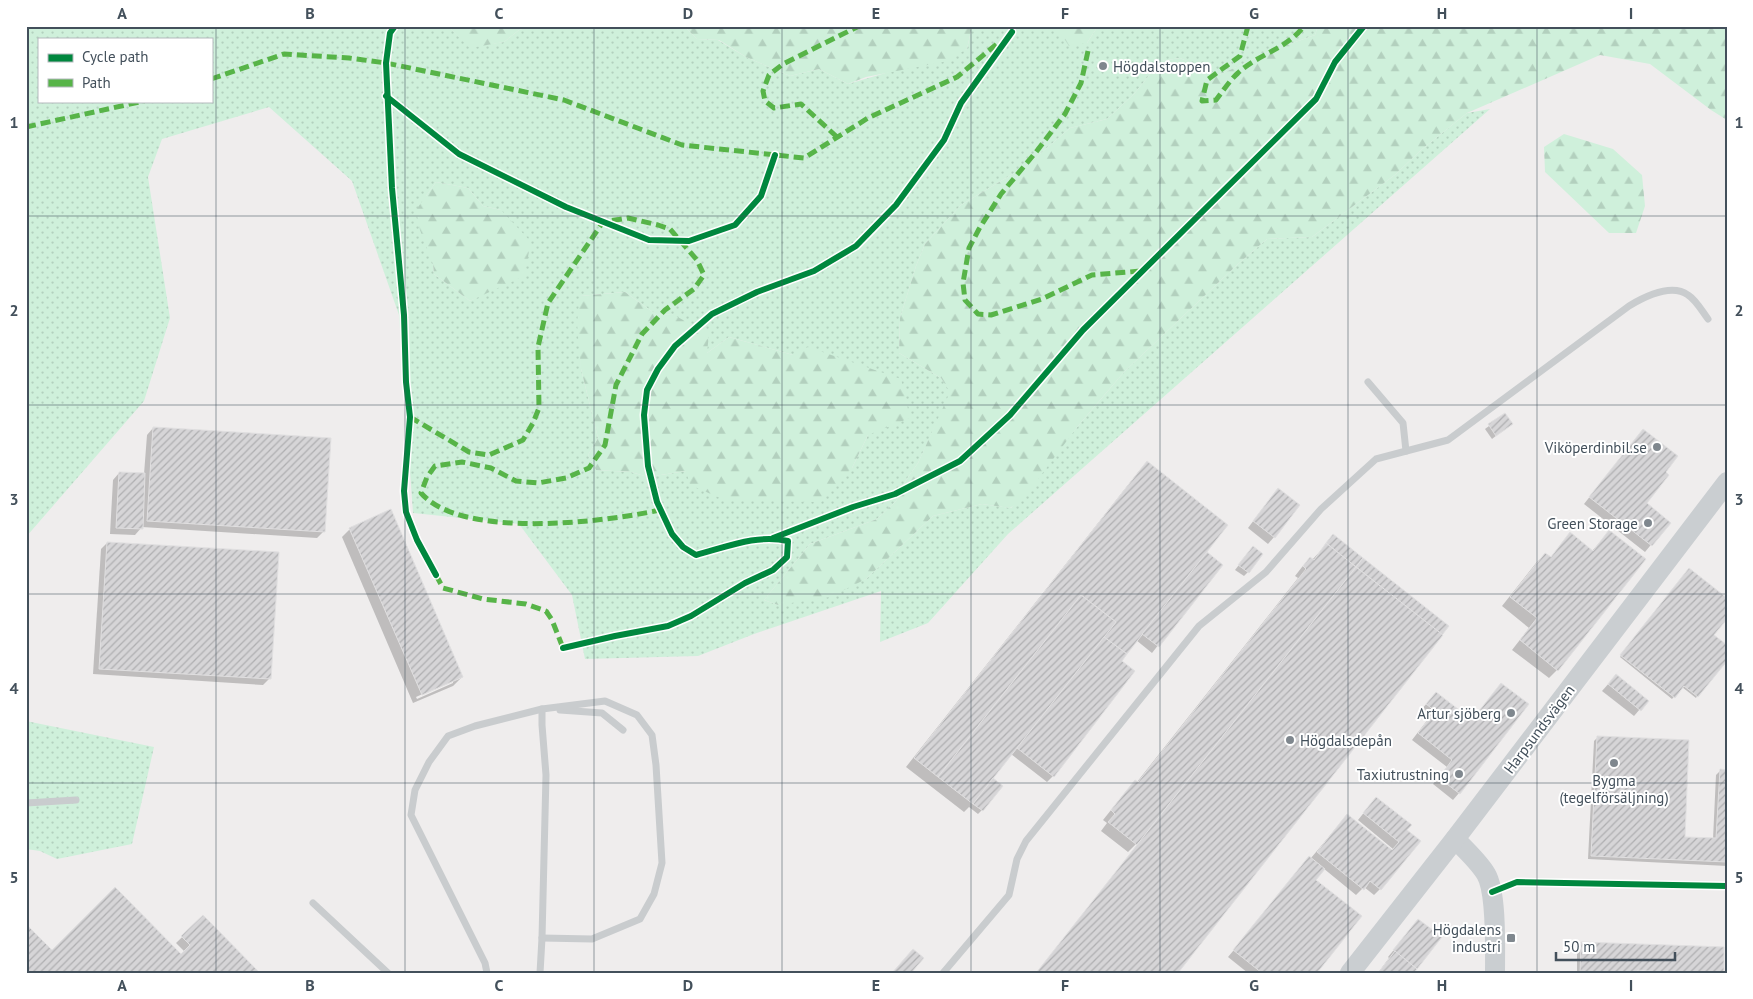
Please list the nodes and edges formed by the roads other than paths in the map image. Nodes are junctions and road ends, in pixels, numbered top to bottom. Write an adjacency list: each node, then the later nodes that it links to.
1 (1708, 319): 3 (lane)
2 (1368, 382): 3 (lane)
3 (1406, 451): 15 (lane)
4 (1727, 482): 9 (street, Harpsundsvägen)
5 (542, 709): 6 (lane); 11 (lane); 11 (lane); 13 (lane)
6 (623, 730)
7 (76, 800): 8 (lane)
8 (26, 803)
9 (1456, 839): 16 (street, Harpsundsvägen); 17 (street)
10 (313, 903): 12 (lane)
11 (542, 938): 14 (lane)
12 (388, 973)
13 (487, 973)
14 (540, 973)
15 (943, 973)
16 (1350, 973)
17 (1495, 973)

